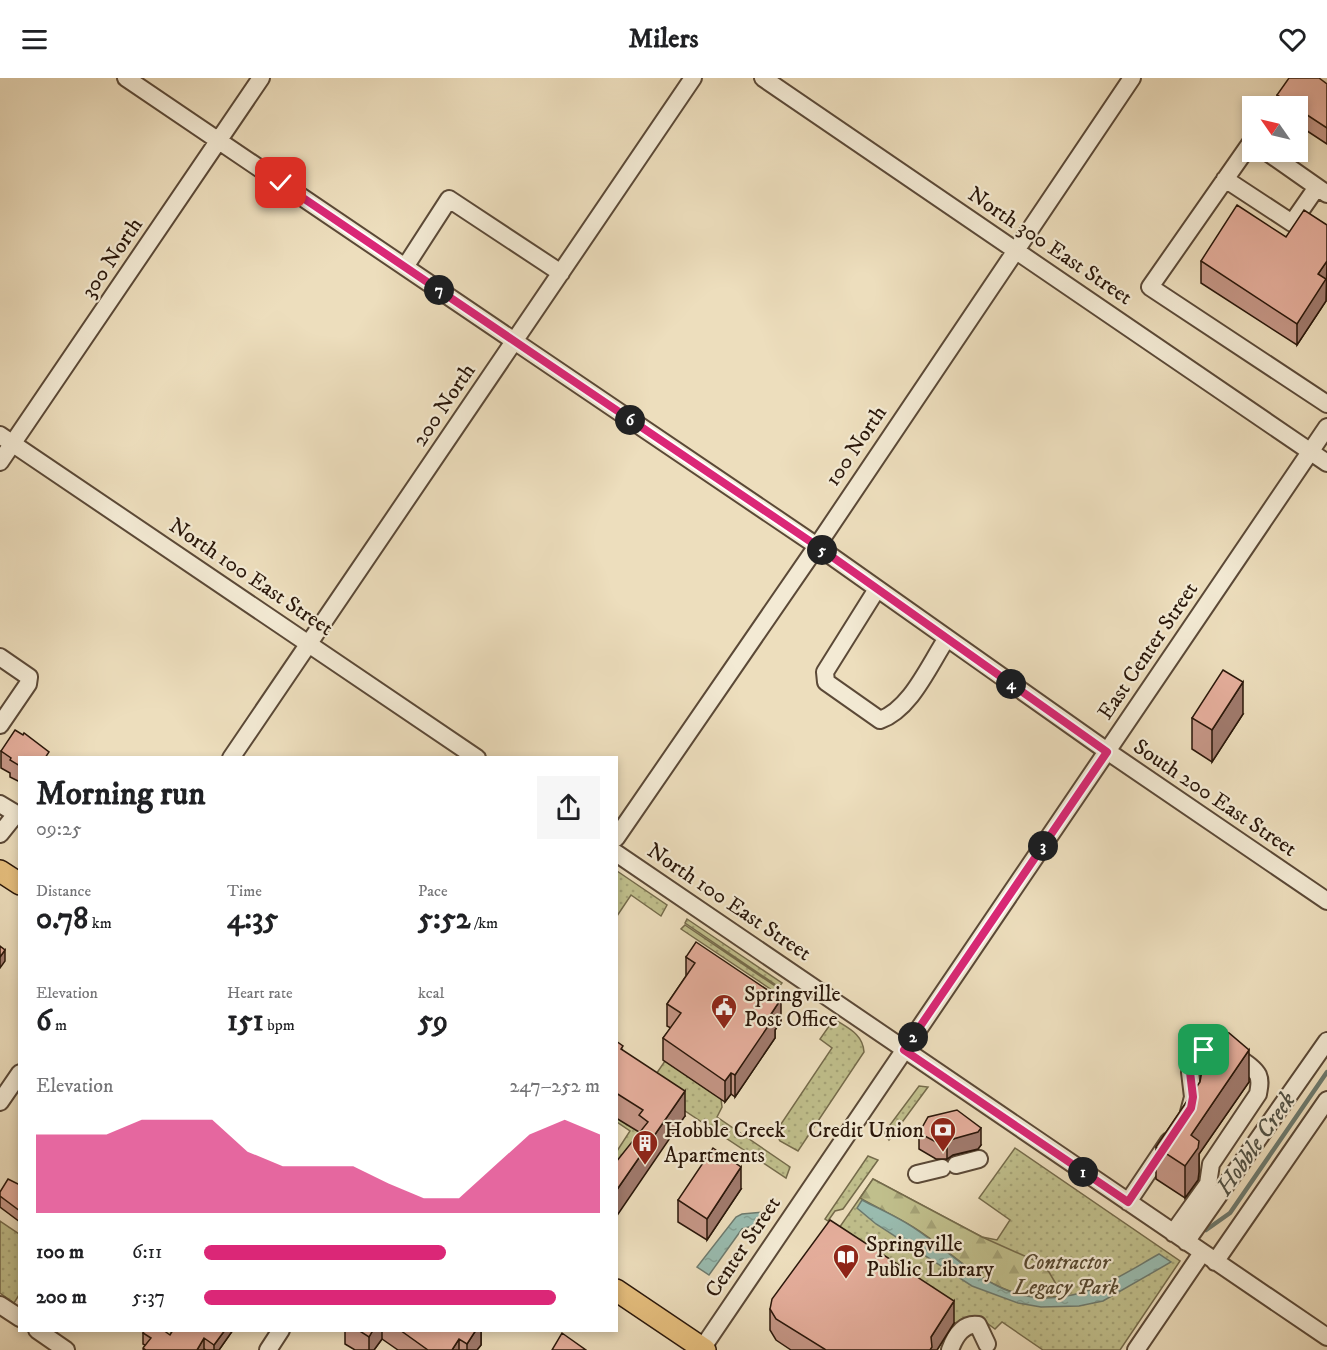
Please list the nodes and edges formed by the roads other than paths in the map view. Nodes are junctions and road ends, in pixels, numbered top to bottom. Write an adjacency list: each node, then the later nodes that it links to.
1 (126, 78): 6 (street, South 200 East Street)
2 (261, 78): 6 (street, 300 North)
3 (693, 78): 13 (street, 200 North)
4 (763, 78): 11 (street, North 300 East Street)
5 (1132, 78): 11 (street, 100 North)
6 (219, 141): 12 (street, South 200 East Street); 17 (street, 300 North)
7 (1242, 155): 9 (street)
8 (1281, 162): 10 (street)
9 (1225, 179): 10 (street); 15 (street)
10 (1322, 190)
11 (1015, 249): 18 (street, North 300 East Street); 21 (street, 100 North)
12 (405, 267): 13 (street); 14 (street, South 200 East Street)
13 (561, 273): 14 (street, 200 North)
14 (514, 341): 21 (street, South 200 East Street); 24 (street, 200 North)
15 (1327, 404)
16 (1327, 427): 18 (street, East Center Street)
17 (6, 440): 19 (street, 300 North); 24 (street, North 100 East Street)
18 (1310, 452): 20 (street, North 300 East Street); 27 (street, East Center Street)
19 (0, 462)
20 (1327, 463)
21 (817, 546): 22 (street, South 200 East Street); 33 (street, 100 North)
22 (877, 589): 23 (street, South 200 East Street); 23 (street)
23 (947, 638): 27 (street, South 200 East Street)
24 (309, 643): 28 (street, 200 North); 29 (street, North 100 East Street)
25 (0, 657): 26 (street)
26 (1, 722)
27 (1107, 752): 35 (street, South 200 East Street); 37 (street, East Center Street)
28 (232, 756)
29 (474, 756)
30 (0, 804): 31 (street)
31 (18, 815): 32 (street)
32 (0, 834)
33 (618, 835)
34 (618, 854): 37 (street, North 100 East Street)
35 (1327, 901)
36 (1327, 1041): 44 (street)
37 (904, 1050): 43 (street, North 100 East Street); 53 (street, Center Street)
38 (18, 1076): 40 (street)
39 (1327, 1100): 45 (street)
40 (0, 1102)
41 (979, 1159): 42 (street)
42 (917, 1174)
43 (1128, 1202): 44 (street, North 100 East Street); 44 (street)
44 (1179, 1238): 45 (street, North 100 East Street)
45 (1208, 1258): 51 (street, North 100 East Street); 57 (street)
46 (618, 1291): 53 (main road)
47 (0, 1305): 48 (street)
48 (18, 1317)
49 (40, 1332): 54 (street)
50 (280, 1332): 55 (street)
51 (1327, 1337)
52 (987, 1344): 56 (street)
53 (703, 1349)
54 (66, 1350)
55 (268, 1350)
56 (950, 1350)
57 (1136, 1350)

